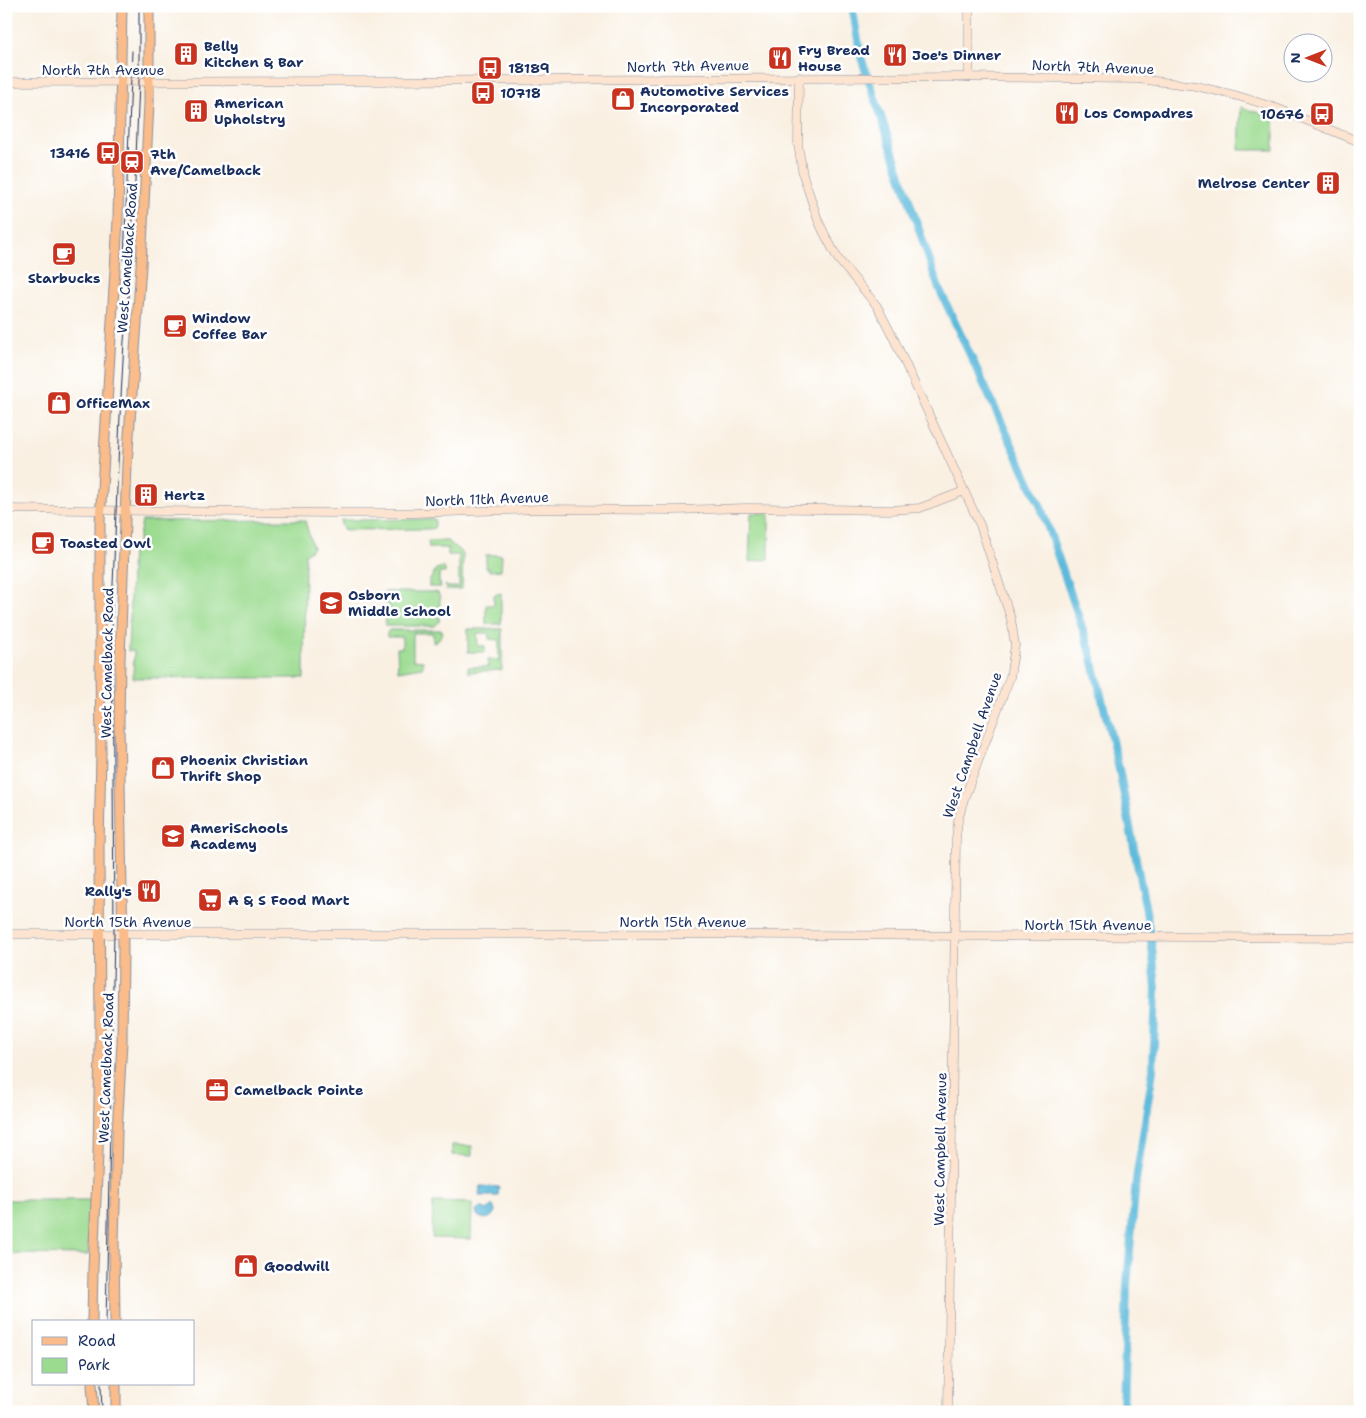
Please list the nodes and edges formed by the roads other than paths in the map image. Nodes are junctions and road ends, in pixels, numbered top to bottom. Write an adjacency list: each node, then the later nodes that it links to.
1 (122, 6): 7 (main road, West Camelback Road)
2 (149, 6): 8 (main road, West Camelback Road)
3 (969, 6): 5 (street)
4 (799, 77): 5 (street, North 7th Avenue); 8 (street, North 7th Avenue); 10 (street, West Campbell Avenue)
5 (969, 77): 9 (street, North 7th Avenue)
6 (6, 82): 7 (street, North 7th Avenue)
7 (121, 82): 8 (street, North 7th Avenue); 12 (main road, West Camelback Road)
8 (150, 82): 13 (main road, West Camelback Road)
9 (1360, 142)
10 (964, 490): 13 (street, North 11th Avenue); 17 (street, West Campbell Avenue)
11 (6, 509): 12 (street, North 11th Avenue)
12 (101, 510): 13 (street, North 11th Avenue); 15 (main road, West Camelback Road)
13 (125, 511): 16 (main road, West Camelback Road)
14 (6, 934): 15 (street, North 15th Avenue)
15 (99, 934): 16 (street, North 15th Avenue); 19 (main road, West Camelback Road)
16 (123, 934): 17 (street, North 15th Avenue); 20 (main road, West Camelback Road)
17 (954, 936): 18 (street, North 15th Avenue); 25 (street, West Campbell Avenue)
18 (1360, 938)
19 (92, 1320)
20 (115, 1320)
21 (92, 1386): 23 (main road)
22 (116, 1386): 24 (main road)
23 (94, 1412)
24 (116, 1412)
25 (948, 1412)

